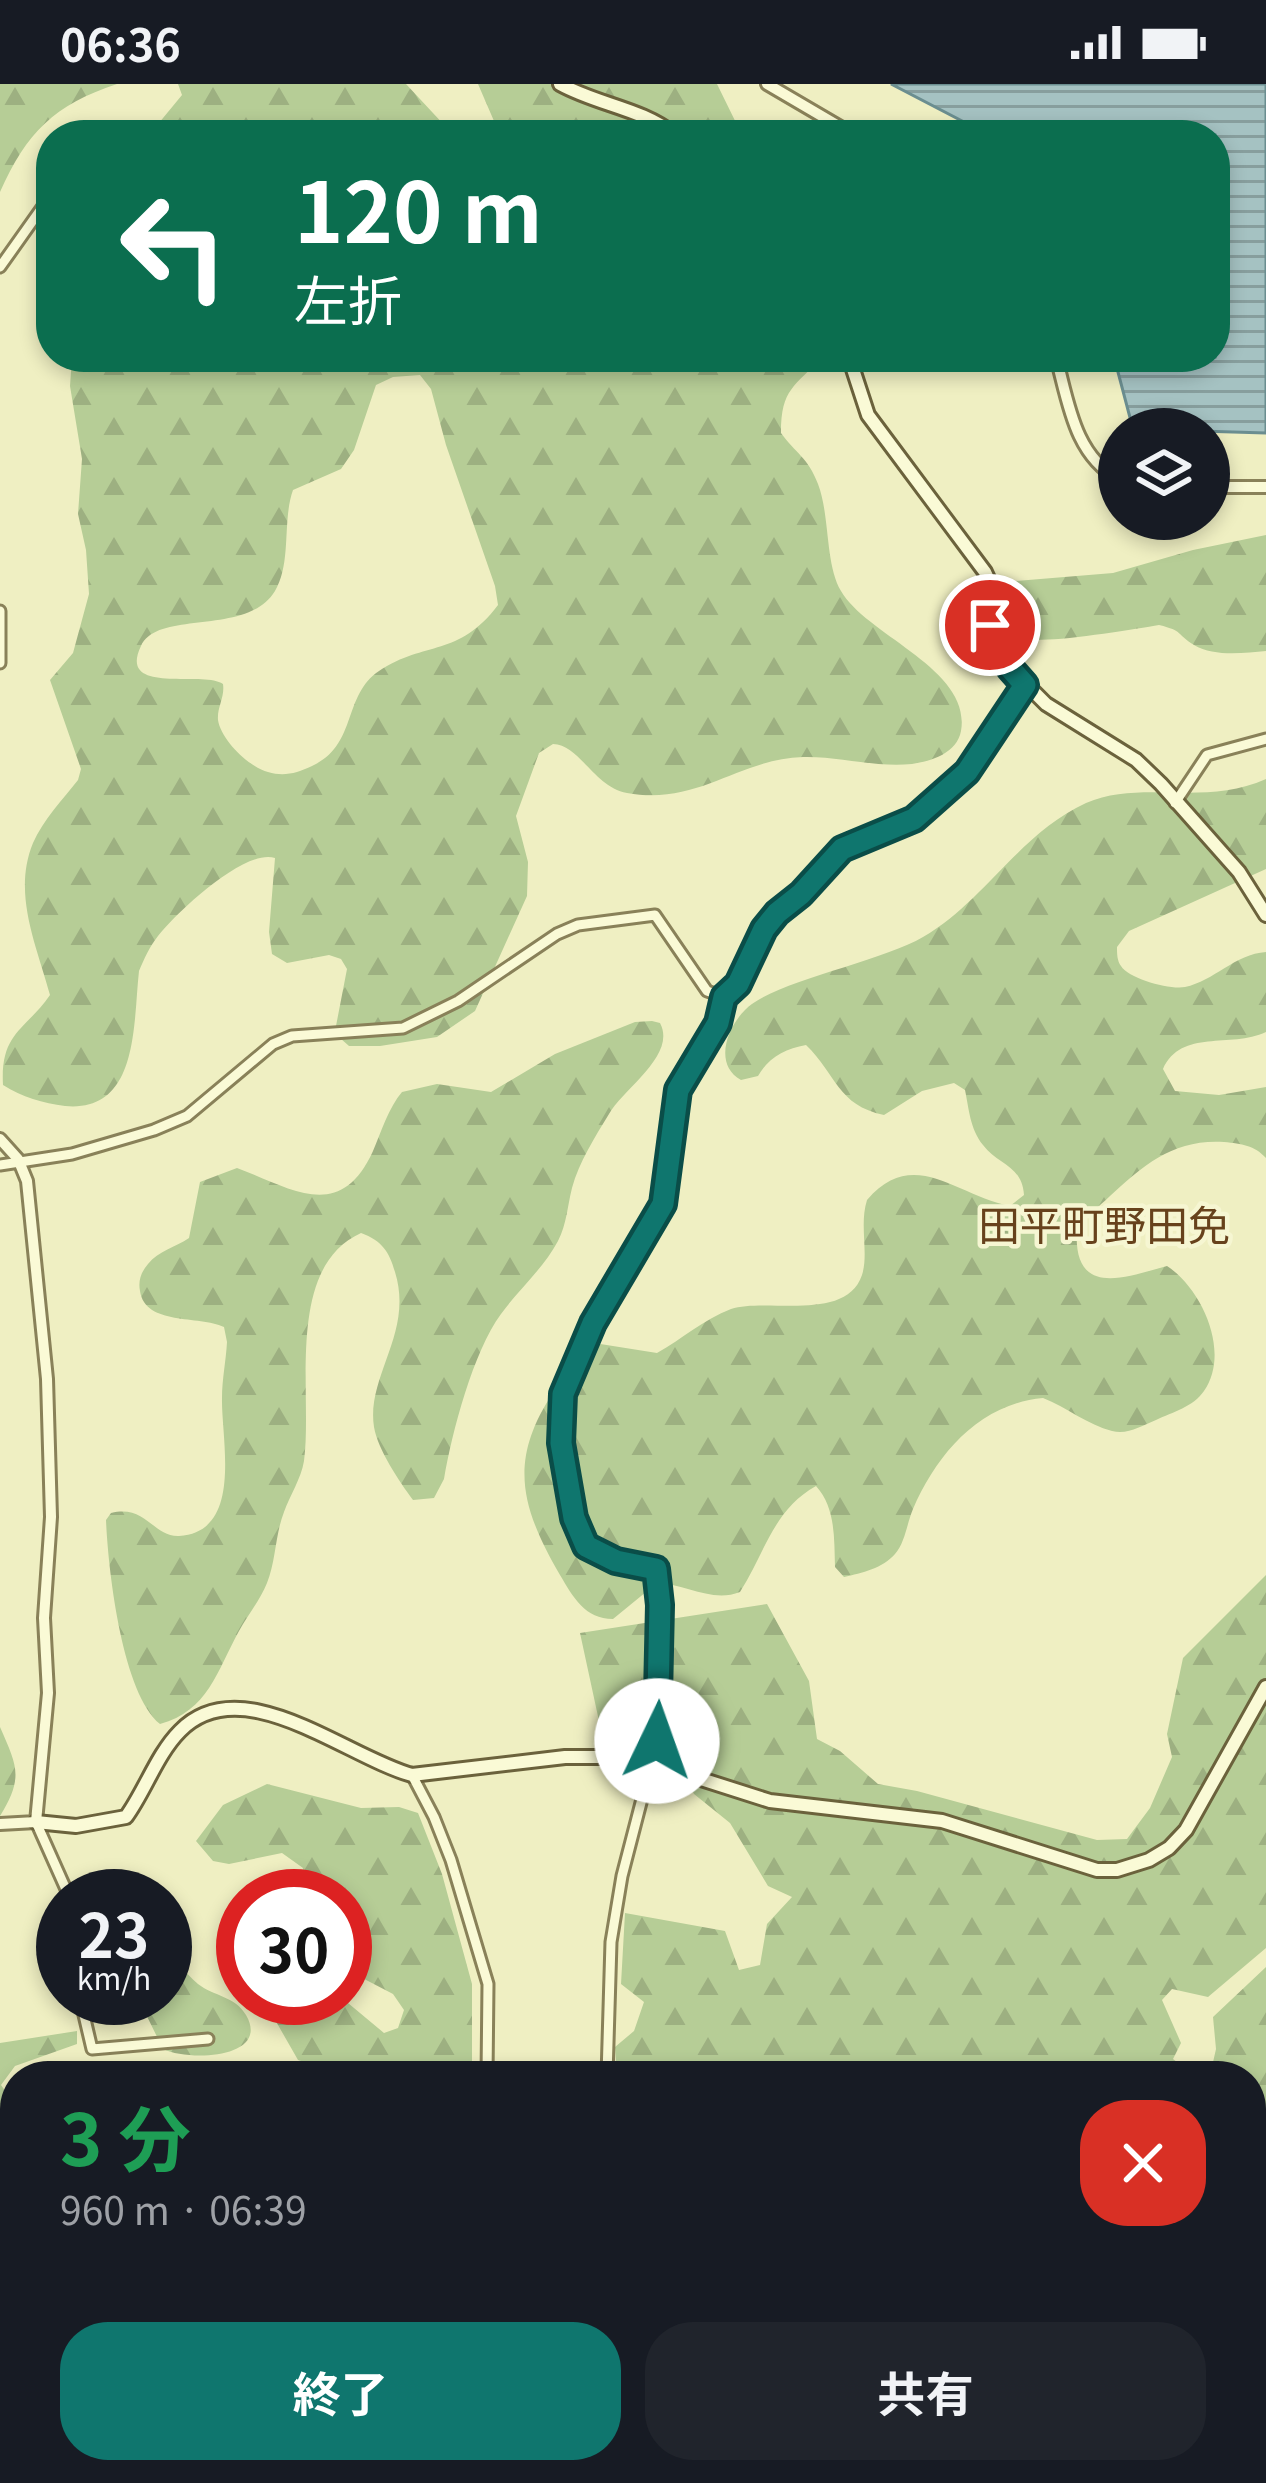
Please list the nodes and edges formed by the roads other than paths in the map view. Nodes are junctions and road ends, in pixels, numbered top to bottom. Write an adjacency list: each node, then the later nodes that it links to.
1 (560, 84): 3 (main road)
2 (767, 84): 4 (street)
3 (654, 120)
4 (828, 120)
5 (36, 216): 6 (street)
6 (0, 267)
7 (854, 372): 14 (main road)
8 (1060, 372): 9 (street)
9 (1098, 462)
10 (1230, 487): 11 (street)
11 (1266, 487)
12 (0, 611): 13 (street)
13 (0, 663)
14 (1025, 685): 16 (main road); 18 (street)
15 (1266, 739): 16 (street)
16 (1175, 803): 17 (main road)
17 (1266, 915)
18 (724, 997): 20 (street); 23 (street)
19 (0, 1139): 20 (street)
20 (18, 1160): 21 (street); 25 (street)
21 (0, 1165)
22 (1266, 1687): 23 (main road)
23 (652, 1762): 24 (main road); 31 (street)
24 (412, 1775): 25 (main road); 30 (street)
25 (36, 1822): 26 (street); 27 (street)
26 (0, 1824)
27 (57, 1869)
28 (86, 2025): 29 (street)
29 (208, 2039)
30 (487, 2061)
31 (607, 2061)

